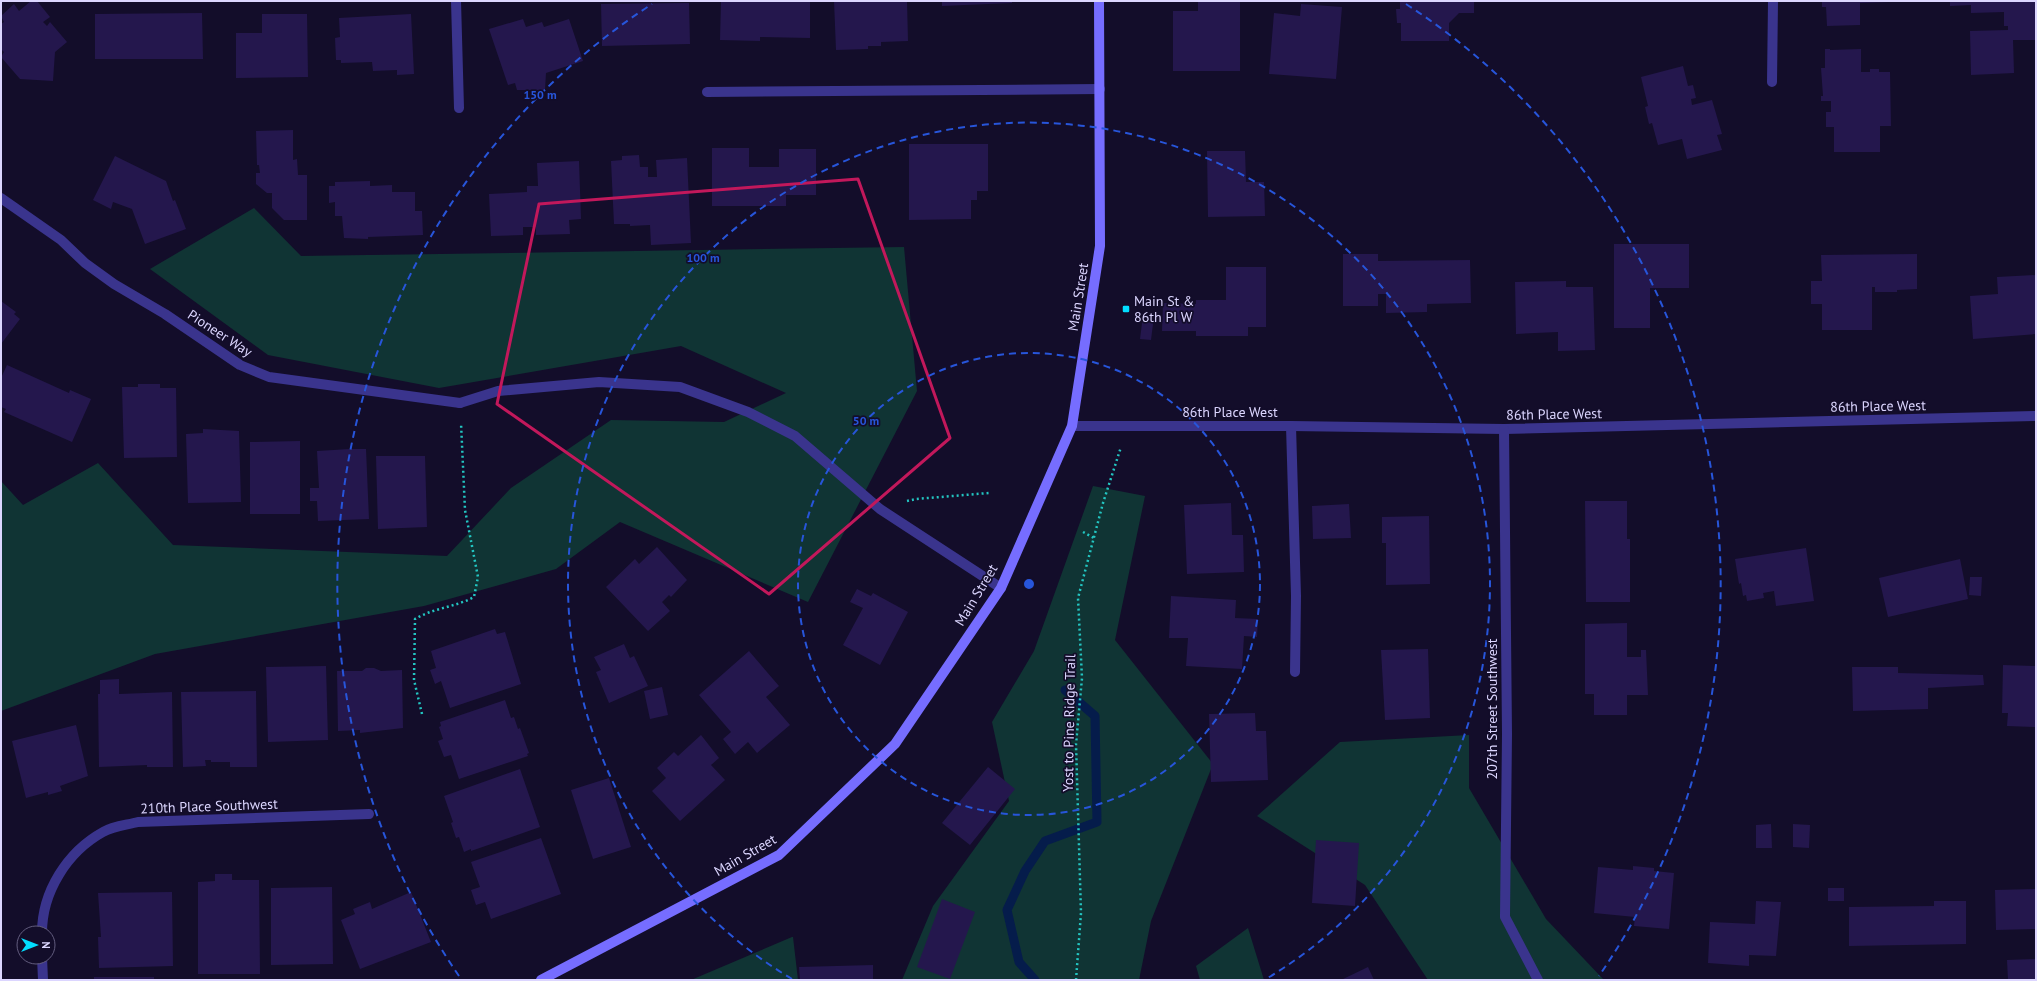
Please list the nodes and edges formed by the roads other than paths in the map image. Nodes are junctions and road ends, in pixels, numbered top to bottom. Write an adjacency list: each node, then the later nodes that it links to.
1 (456, 1): 7 (street)
2 (1099, 1): 5 (main road, Main Street)
3 (1773, 1): 4 (street)
4 (1772, 82)
5 (1100, 89): 6 (street); 10 (main road, Main Street)
6 (707, 92)
7 (458, 108)
8 (1, 198): 13 (street, Pioneer Way)
9 (2036, 416): 12 (street, 86th Place West)
10 (1072, 426): 11 (street, 86th Place West); 13 (main road, Main Street)
11 (1291, 426): 12 (street, 86th Place West); 14 (street)
12 (1504, 429): 20 (street, 207th Street Southwest)
13 (1001, 588): 19 (main road, Main Street)
14 (1295, 672)
15 (369, 814): 16 (street, 210th Place Southwest)
16 (43, 925)
17 (42, 965): 18 (street)
18 (43, 980)
19 (541, 980)
20 (1537, 980)

